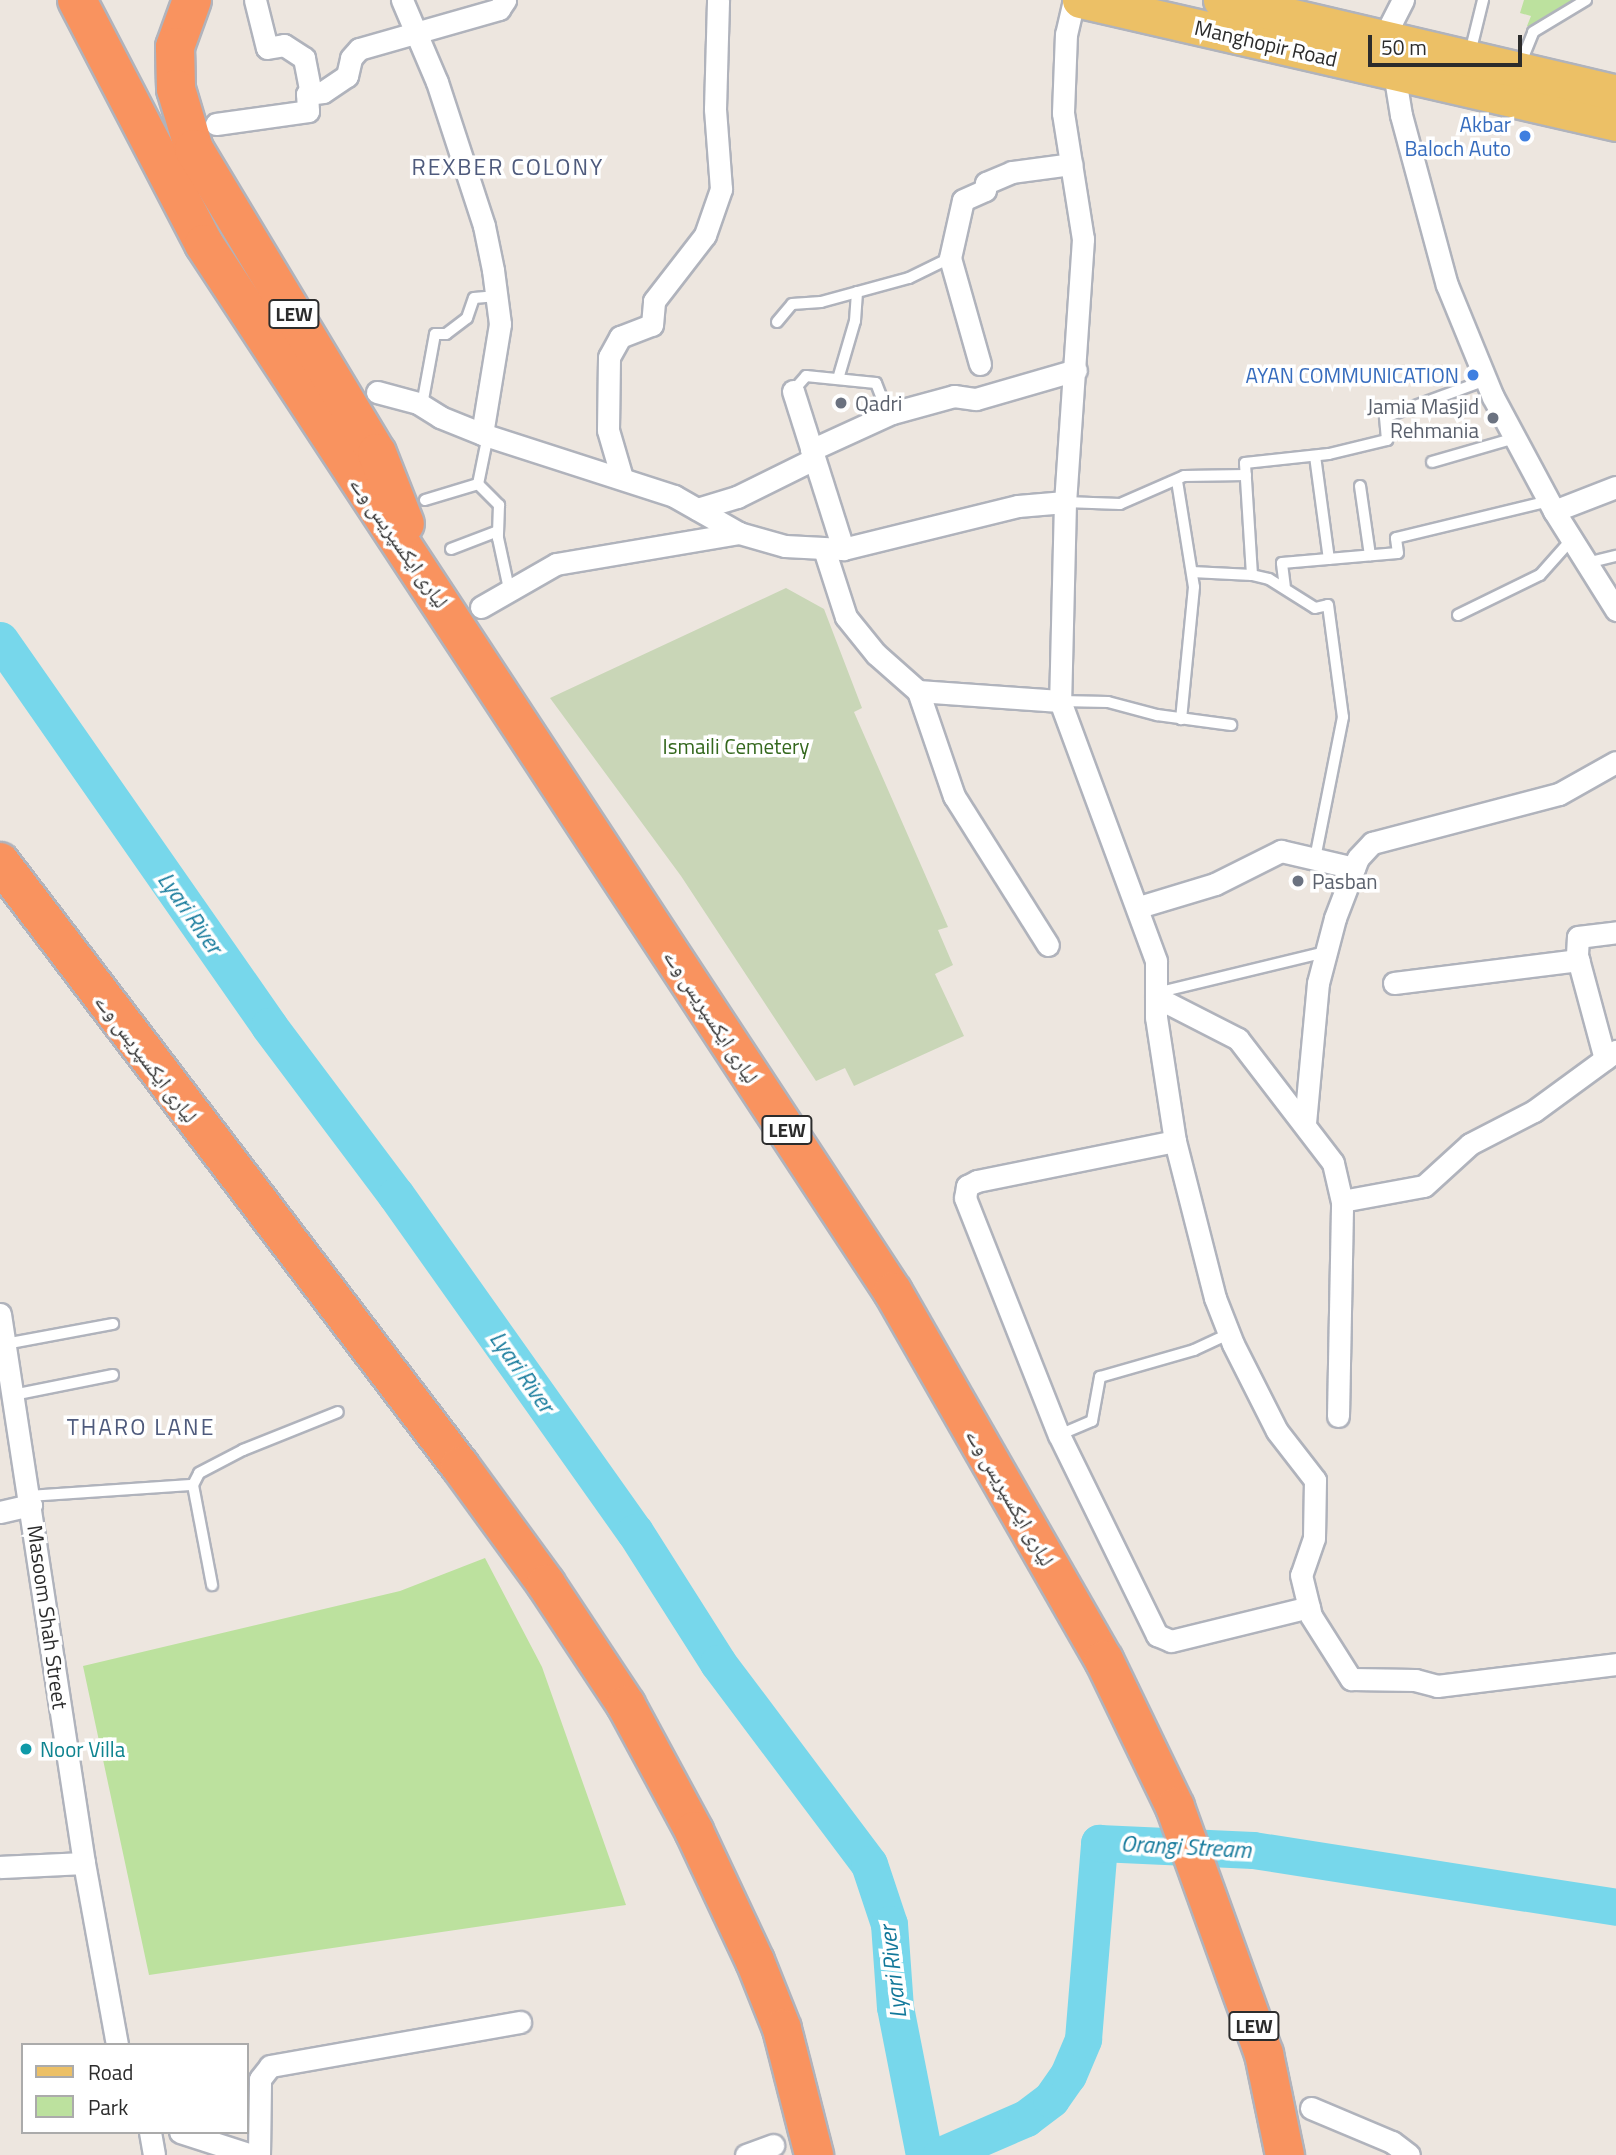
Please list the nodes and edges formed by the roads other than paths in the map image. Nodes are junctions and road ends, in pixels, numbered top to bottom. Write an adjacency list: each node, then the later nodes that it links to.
1 (76, 0): 62 (highway, لیاری ایکسپریس وے / LEW)
2 (192, 0): 62 (highway, LEW)
3 (255, 0): 20 (street)
4 (401, 0): 14 (street)
5 (505, 0): 14 (street)
6 (719, 0): 42 (street)
7 (1074, 0): 23 (street)
8 (1080, 0): 18 (main road, Manghopir Road)
9 (1221, 0): 13 (main road, Manghopir Road)
10 (1403, 0): 15 (street)
11 (1483, 0): 16 (lane)
12 (1586, 0): 17 (lane)
13 (1294, 9): 15 (main road, Manghopir Road)
14 (415, 31): 20 (street); 26 (street)
15 (1383, 39): 16 (main road, Manghopir Road)
16 (1468, 59): 17 (main road, Manghopir Road)
17 (1519, 71): 19 (main road, Manghopir Road)
18 (1394, 72): 21 (main road, Manghopir Road); 31 (street)
19 (1616, 93)
20 (312, 94): 22 (street)
21 (1616, 123)
22 (216, 124)
23 (1071, 164): 24 (street); 29 (street)
24 (950, 258): 25 (lane); 28 (street)
25 (858, 292): 27 (lane); 30 (lane)
26 (497, 296): 34 (lane); 36 (street)
27 (778, 322)
28 (980, 364)
29 (1076, 370): 35 (street); 48 (street)
30 (838, 379): 32 (lane); 35 (lane)
31 (1486, 380): 37 (street); 39 (lane)
32 (793, 391): 38 (street)
33 (377, 392): 34 (street)
34 (422, 405): 36 (street)
35 (888, 415): 38 (street)
36 (485, 434): 42 (street); 44 (lane)
37 (1515, 438): 40 (lane); 49 (street)
38 (813, 454): 50 (street); 55 (street)
39 (1315, 456): 41 (lane); 58 (lane)
40 (1432, 462)
41 (1246, 475): 43 (lane); 61 (lane)
42 (622, 478): 50 (street)
43 (1177, 481): 48 (lane); 60 (lane)
44 (478, 484): 47 (lane); 51 (lane)
45 (1360, 486): 56 (lane)
46 (1616, 487): 49 (street)
47 (425, 500)
48 (1065, 502): 55 (street); 69 (street)
49 (1552, 506): 53 (street); 56 (lane)
50 (696, 509): 52 (street)
51 (498, 531): 54 (lane); 64 (lane)
52 (739, 533): 55 (street); 64 (street)
53 (1572, 538): 59 (street); 67 (lane)
54 (451, 549)
55 (834, 549): 68 (street)
56 (1370, 555): 58 (lane)
57 (1616, 556): 59 (lane)
58 (1329, 559): 63 (lane)
59 (1587, 563): 66 (street)
60 (1192, 572): 61 (lane); 70 (lane)
61 (1252, 575): 63 (lane)
62 (427, 580): 115 (highway, لیاری ایکسپریس وے / LEW)
63 (1285, 588): 73 (lane)
64 (509, 589): 65 (street)
65 (481, 607)
66 (1616, 610)
67 (1458, 615)
68 (918, 691): 69 (street); 78 (street)
69 (1060, 701): 70 (lane); 76 (street)
70 (1181, 719): 71 (lane)
71 (1231, 724)
72 (1616, 762): 75 (street)
73 (1315, 859): 75 (street); 76 (street)
74 (0, 862): 114 (highway, لیاری ایکسپریس وے)
75 (1354, 868): 79 (street)
76 (1139, 907): 82 (street)
77 (1616, 932): 80 (street)
78 (1048, 945)
79 (1326, 952): 82 (lane); 84 (street)
80 (1579, 960): 81 (street); 83 (street)
81 (1394, 983)
82 (1156, 995): 84 (street); 85 (street)
83 (1610, 1055): 86 (street)
84 (1305, 1123): 86 (street)
85 (1175, 1141): 89 (street); 95 (street)
86 (1342, 1201): 94 (street)
87 (0, 1314): 90 (street, Masoom Shah Street)
88 (113, 1324): 90 (lane)
89 (1229, 1334): 95 (lane); 100 (street)
90 (5, 1344): 92 (street, Masoom Shah Street)
91 (113, 1375): 92 (lane)
92 (13, 1395): 97 (street, Masoom Shah Street)
93 (338, 1412): 96 (lane)
94 (1338, 1416)
95 (1059, 1435): 100 (street)
96 (194, 1485): 97 (lane); 99 (lane)
97 (31, 1500): 98 (street); 102 (street, Masoom Shah Street)
98 (0, 1512)
99 (212, 1585)
100 (1309, 1606): 101 (street)
101 (1616, 1664)
102 (84, 1863): 103 (street); 105 (street, Masoom Shah Street)
103 (0, 1867)
104 (520, 2022): 112 (street)
105 (117, 2043)
106 (1311, 2108): 116 (street)
107 (150, 2134): 110 (street)
108 (186, 2134): 111 (street)
109 (773, 2145): 113 (street)
110 (154, 2155)
111 (251, 2155)
112 (259, 2155)
113 (746, 2155)
114 (814, 2155)
115 (1285, 2155)
116 (1409, 2155)

